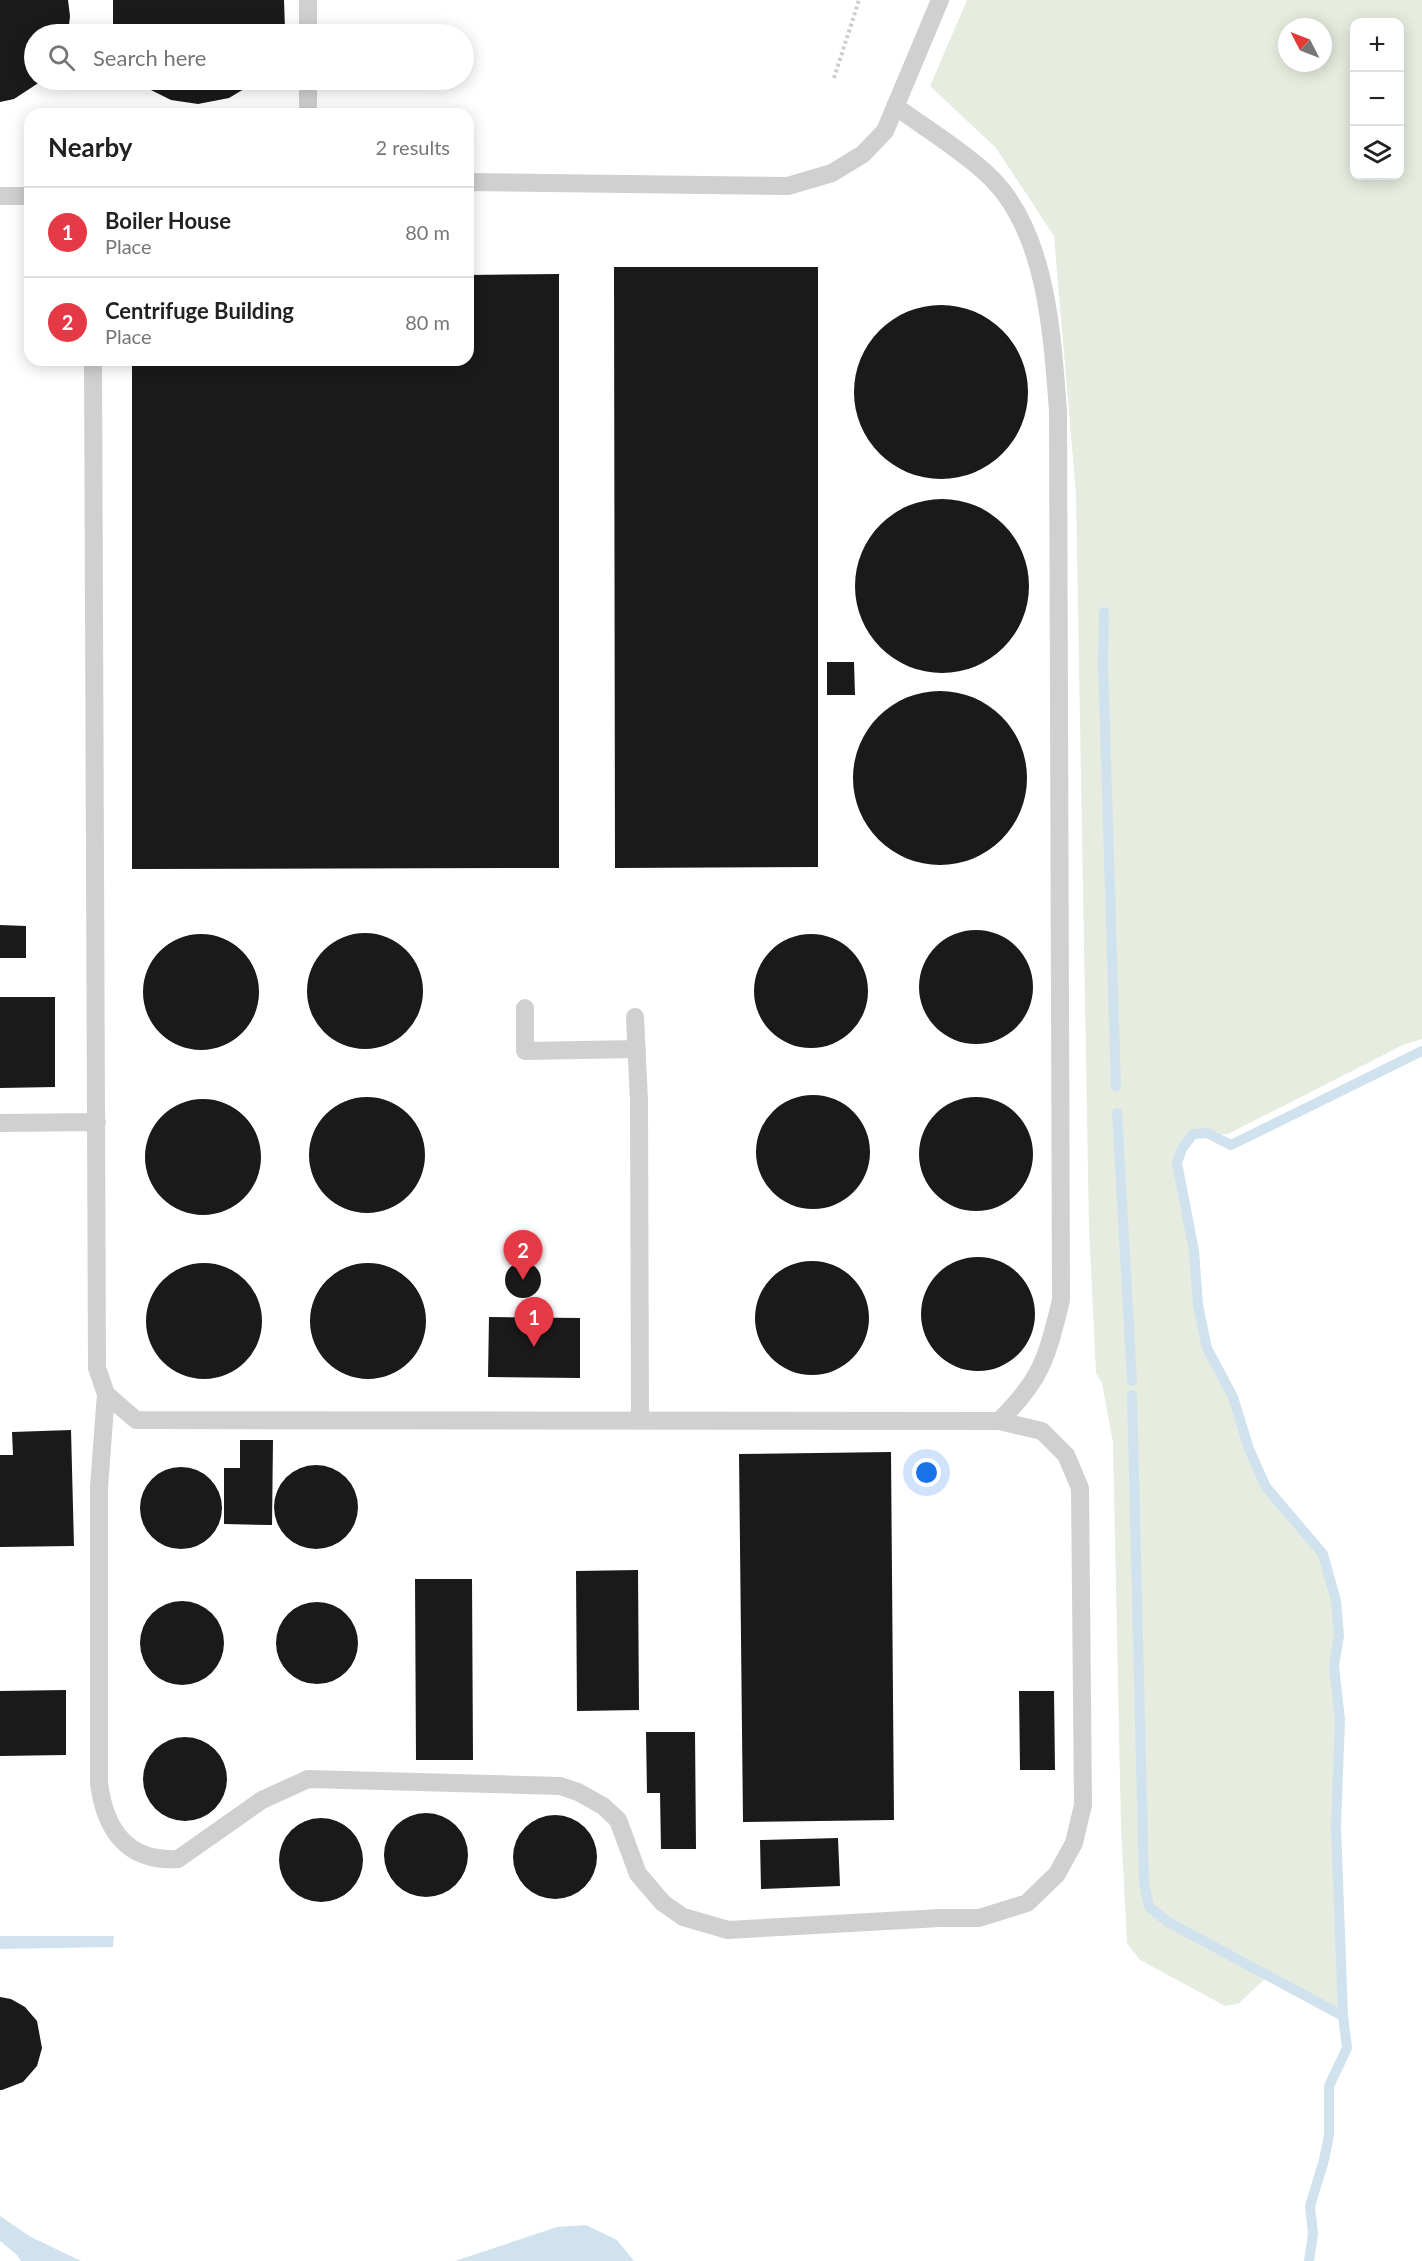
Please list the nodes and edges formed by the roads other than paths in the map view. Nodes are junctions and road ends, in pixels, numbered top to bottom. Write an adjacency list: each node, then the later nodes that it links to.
1 (308, 0): 3 (lane)
2 (940, 0): 5 (lane)
3 (308, 24)
4 (308, 90): 6 (lane)
5 (895, 106): 7 (lane); 18 (lane)
6 (308, 108)
7 (474, 182)
8 (0, 196): 9 (lane)
9 (24, 196)
10 (93, 366): 14 (lane)
11 (525, 1008): 13 (lane)
12 (635, 1017): 13 (lane)
13 (637, 1049): 17 (lane)
14 (98, 1122): 15 (lane); 16 (lane)
15 (0, 1123)
16 (106, 1394): 17 (lane); 18 (lane)
17 (640, 1419): 18 (lane)
18 (999, 1421)

